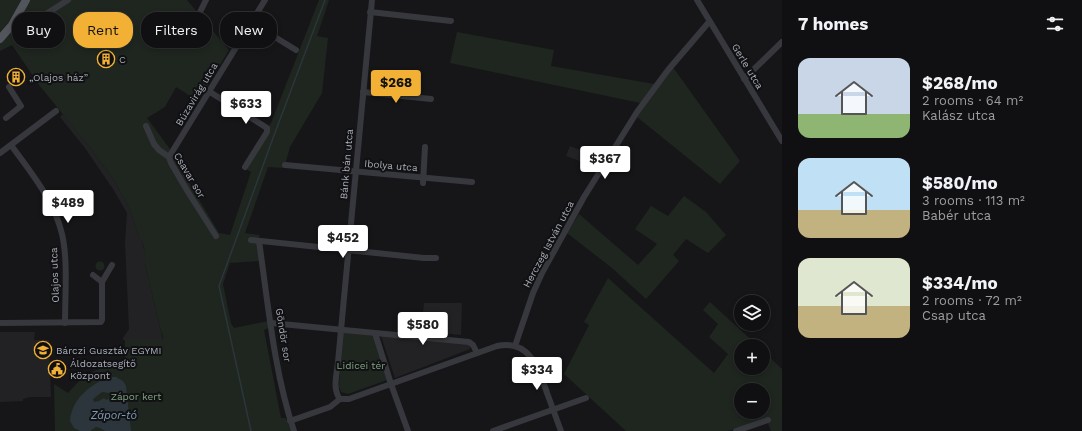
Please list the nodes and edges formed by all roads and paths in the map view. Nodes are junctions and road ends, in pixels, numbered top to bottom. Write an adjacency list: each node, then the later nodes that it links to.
1 (26, 0): 7 (main road)
2 (68, 0): 8 (street)
3 (206, 0): 9 (street)
4 (265, 0): 10 (street, Búzavirág utca)
5 (372, 0): 11 (street, Bánk bán utca)
6 (697, 0): 13 (street, Gerle utca)
7 (19, 12)
8 (49, 12)
9 (200, 12)
10 (258, 12)
11 (370, 12): 12 (street); 23 (street, Bánk bán utca)
12 (451, 21)
13 (709, 22): 20 (street, Gerle utca); 51 (street, Herczeg István utca)
14 (12, 25): 16 (main road)
15 (277, 38): 19 (street)
16 (0, 39)
17 (782, 42): 20 (street)
18 (235, 48): 22 (street, Búzavirág utca)
19 (296, 50)
20 (744, 79): 28 (street, Gerle utca)
21 (9, 87): 26 (street)
22 (210, 92): 32 (street, Búzavirág utca); 34 (street)
23 (363, 92): 24 (street); 35 (street, Bánk bán utca)
24 (431, 98)
25 (56, 111): 29 (street)
26 (6, 118)
27 (146, 126): 32 (street, Csavar sor)
28 (782, 141)
29 (11, 145): 31 (street); 47 (street, Olajos utca)
30 (425, 147): 36 (street, Ibolya utca)
31 (0, 153)
32 (169, 157): 38 (street, Csavar sor)
33 (285, 165): 35 (street, Ibolya utca)
34 (246, 167)
35 (355, 172): 36 (street, Ibolya utca); 41 (street, Bánk bán utca)
36 (423, 180): 37 (street, Ibolya utca)
37 (472, 182)
38 (216, 236)
39 (251, 240): 40 (street)
40 (259, 241): 41 (street); 48 (street, Göndör sor)
41 (348, 251): 42 (street); 49 (street, Bánk bán utca)
42 (436, 258)
43 (112, 265): 45 (street)
44 (93, 275): 45 (street)
45 (102, 282): 47 (street)
46 (0, 323): 47 (street)
47 (65, 323)
48 (271, 323): 49 (street); 58 (street, Göndör sor)
49 (341, 329): 50 (street); 55 (street)
50 (375, 333): 52 (street); 53 (street)
51 (515, 346): 52 (street); 56 (street)
52 (477, 353): 53 (street)
53 (391, 384): 55 (street); 60 (street)
54 (586, 398): 56 (street)
55 (340, 399): 58 (street)
56 (553, 410): 61 (street); 62 (street)
57 (768, 420): 63 (street)
58 (290, 421): 59 (street, Göndör sor)
59 (294, 431)
60 (408, 431)
61 (493, 431)
62 (561, 431)
63 (736, 431)

